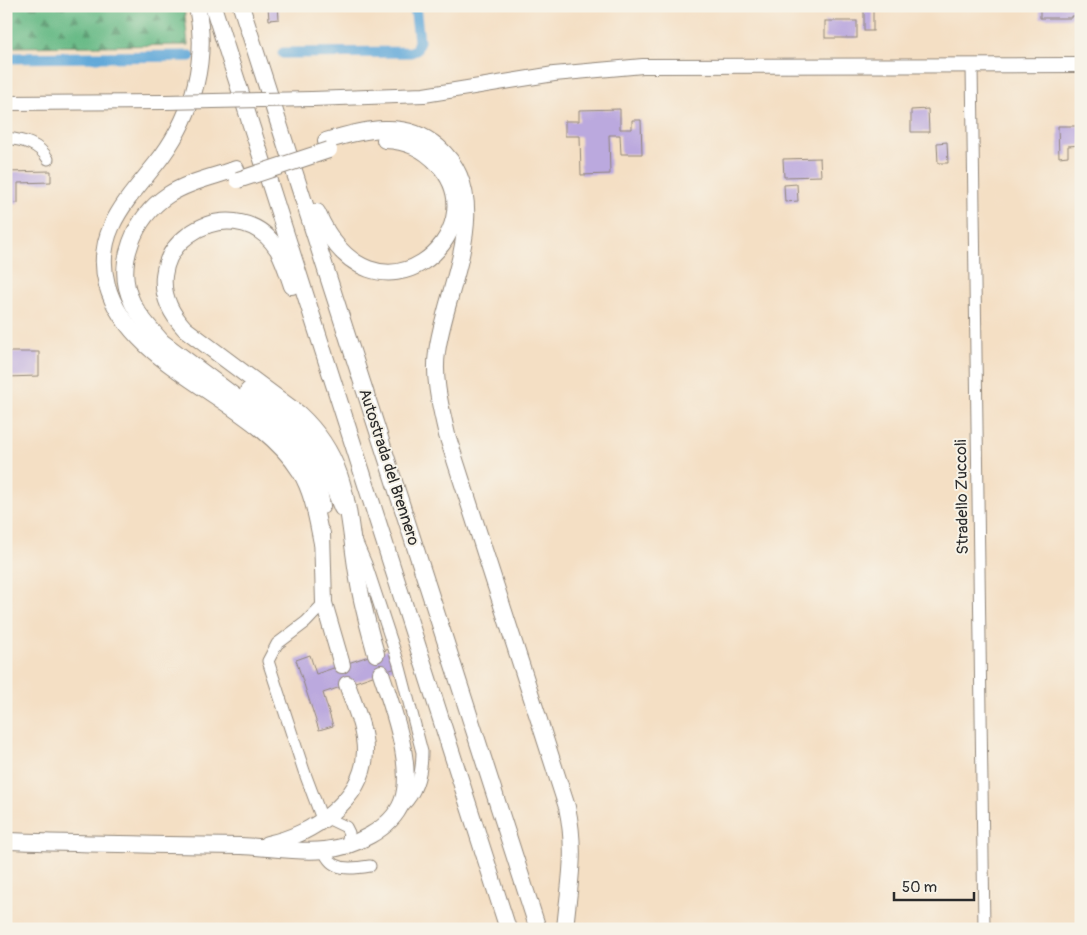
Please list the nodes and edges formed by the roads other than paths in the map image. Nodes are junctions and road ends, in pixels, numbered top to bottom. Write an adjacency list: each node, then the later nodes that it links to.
1 (197, 6): 14 (highway)
2 (213, 6): 12 (highway, Autostrada del Brennero)
3 (241, 6): 7 (highway, Autostrada del Brennero)
4 (1081, 65): 5 (main road)
5 (972, 66): 6 (main road, bridge); 32 (street, Stradello Zuccoli)
6 (6, 103)
7 (278, 122): 9 (highway); 30 (highway, Autostrada del Brennero)
8 (6, 138): 10 (street)
9 (328, 146): 11 (highway, bridge); 31 (highway)
10 (48, 160)
11 (237, 175): 13 (highway); 14 (highway)
12 (374, 508): 13 (highway); 29 (highway, Autostrada del Brennero)
13 (351, 531): 16 (highway); 21 (street)
14 (322, 543): 15 (highway)
15 (324, 603): 17 (highway); 20 (street)
16 (376, 654)
17 (342, 666)
18 (381, 673): 21 (highway)
19 (347, 684): 20 (highway)
20 (324, 818): 25 (street); 26 (highway)
21 (391, 818): 25 (highway)
22 (6, 841): 23 (highway)
23 (49, 843): 24 (highway); 26 (highway)
24 (6, 845)
25 (347, 845): 27 (highway)
26 (253, 846): 27 (highway)
27 (324, 850): 28 (street)
28 (370, 866)
29 (508, 929)
30 (538, 929)
31 (565, 929)
32 (984, 929)

